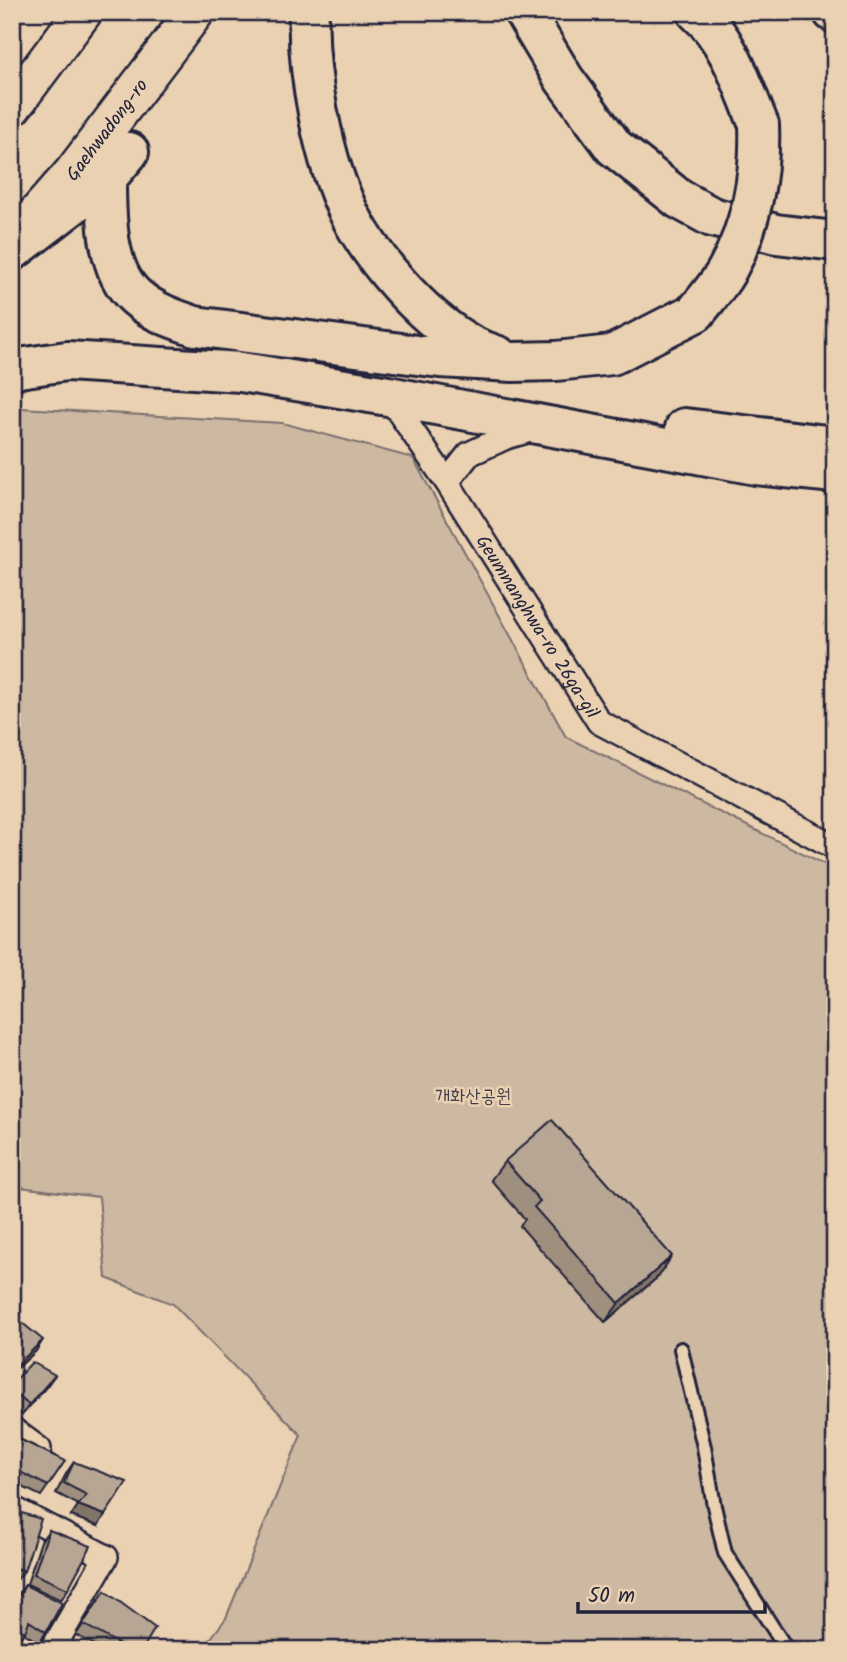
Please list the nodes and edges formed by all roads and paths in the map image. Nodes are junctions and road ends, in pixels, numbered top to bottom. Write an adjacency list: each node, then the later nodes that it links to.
1 (83, 12): 6 (main road)
2 (195, 12): 7 (main road, Gaehwadong-ro)
3 (309, 12): 10 (highway)
4 (524, 12): 8 (highway)
5 (697, 12): 10 (highway, bridge)
6 (14, 102)
7 (12, 241)
8 (835, 241)
9 (12, 251): 10 (highway)
10 (513, 362)
11 (12, 369): 12 (highway)
12 (388, 396): 13 (highway); 17 (street, Geumnanghwa-ro 26ga-gil)
13 (484, 413): 14 (highway); 15 (highway)
14 (548, 425): 16 (highway); 17 (street)
15 (835, 446)
16 (835, 473)
17 (447, 482): 18 (street, Geumnanghwa-ro 26ga-gil)
18 (835, 847)
19 (681, 1349): 24 (lane)
20 (12, 1429): 21 (street)
21 (39, 1449)
22 (12, 1508): 23 (street)
23 (51, 1650)
24 (787, 1650)

